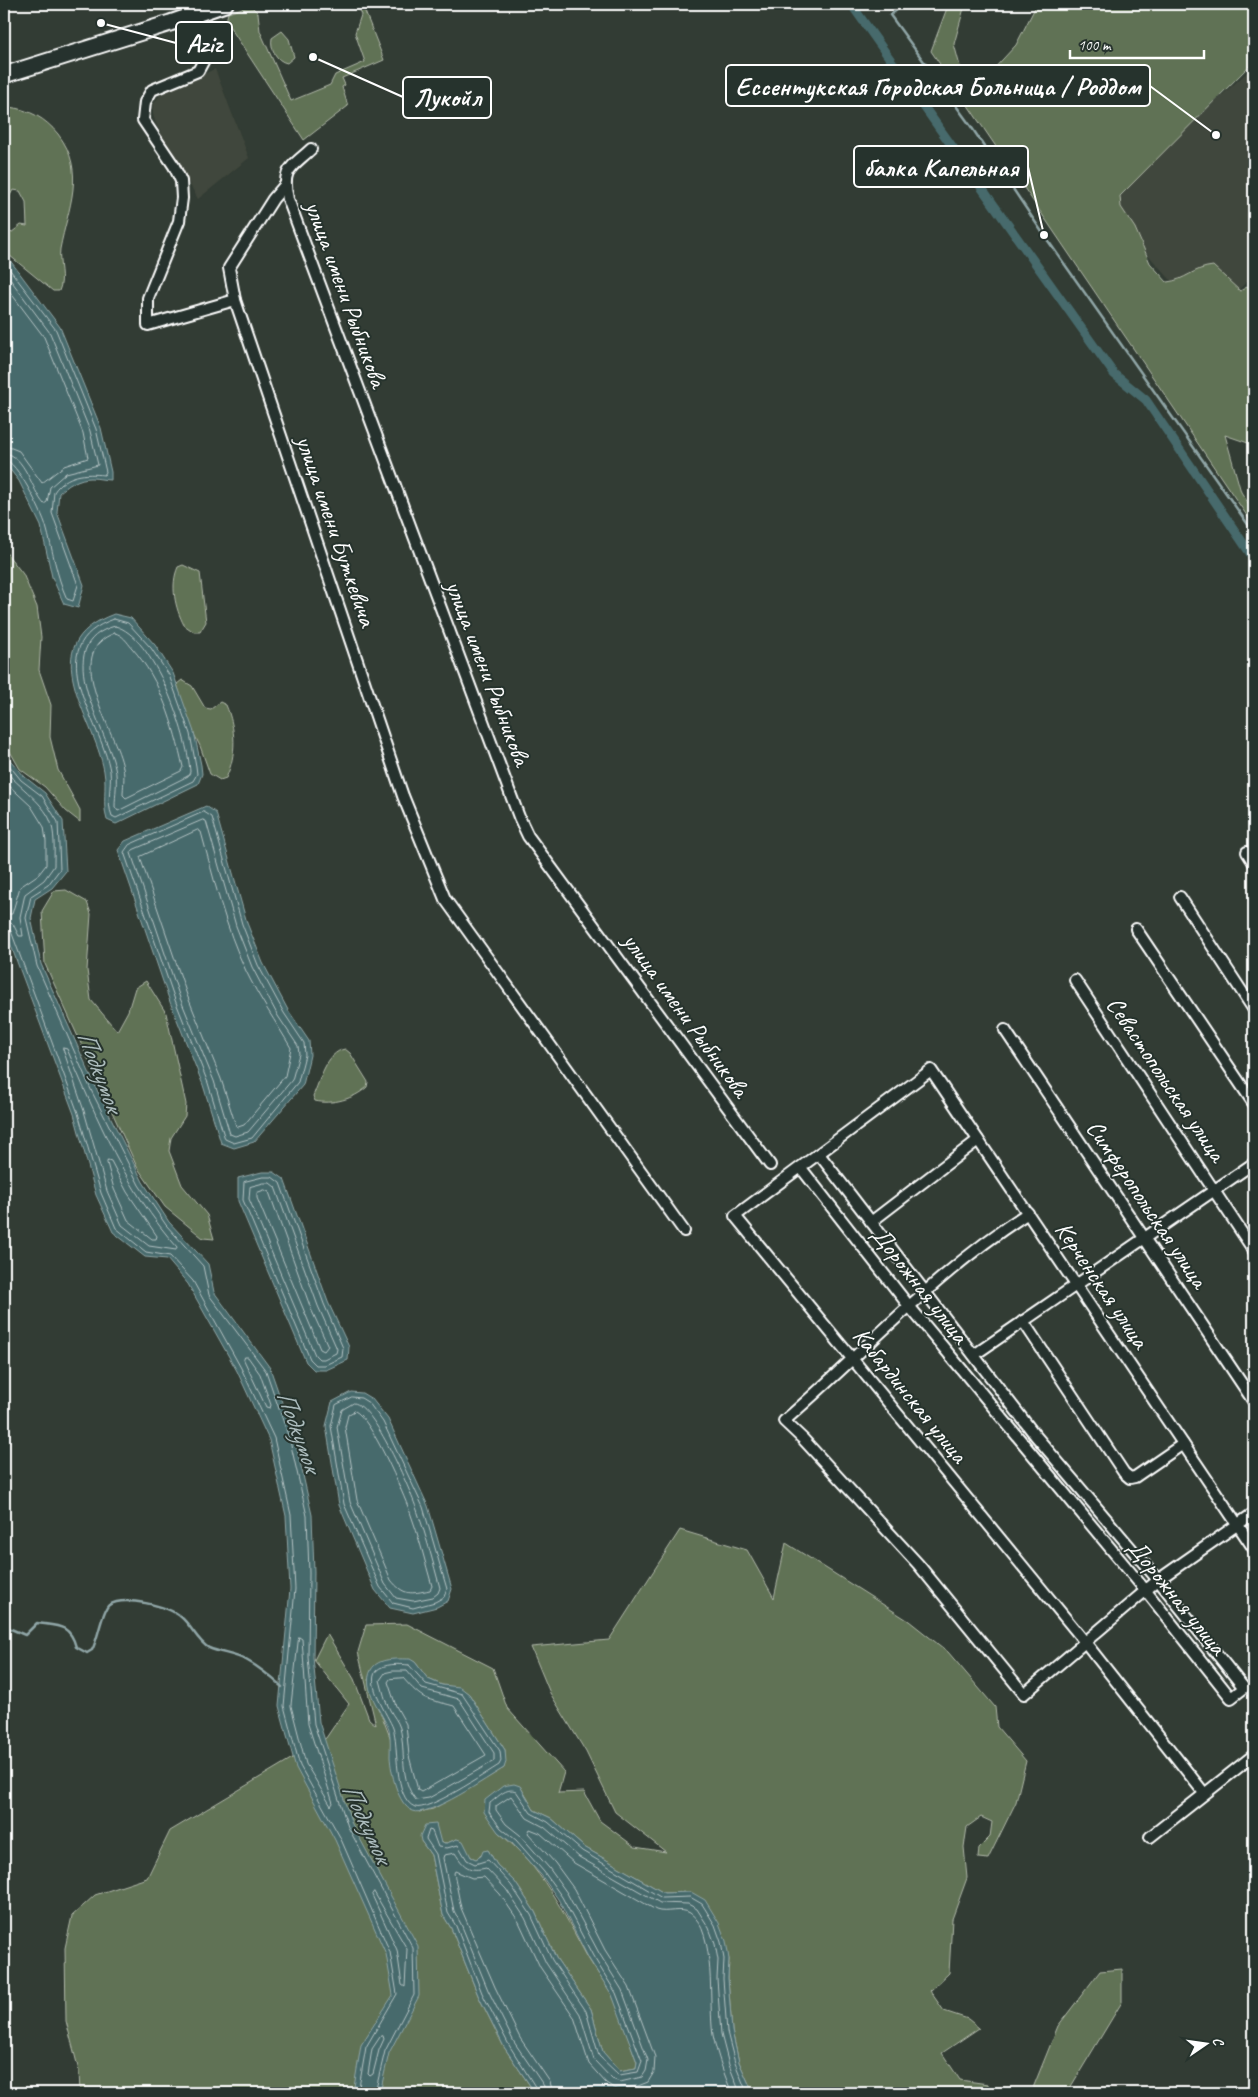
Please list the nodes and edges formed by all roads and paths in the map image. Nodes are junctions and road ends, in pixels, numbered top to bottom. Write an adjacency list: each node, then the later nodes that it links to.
1 (225, 4): 2 (street)
2 (194, 9): 3 (street); 6 (street)
3 (4, 75)
4 (312, 149): 5 (street, улица имени Рыбникова)
5 (285, 185): 6 (street, улица имени Буткевича); 19 (street, улица имени Рыбникова)
6 (235, 300): 24 (street, улица имени Буткевича)
7 (1247, 852): 8 (street)
8 (1254, 863)
9 (1180, 897): 12 (street)
10 (1136, 929): 15 (street)
11 (1075, 980): 21 (street, Севастопольская улица)
12 (1254, 1010)
13 (1005, 1030): 25 (street, Симферопольская улица)
14 (931, 1070): 16 (street, Керченская улица); 17 (street, Кабардинская улица)
15 (1254, 1104)
16 (978, 1140): 22 (street, Керченская улица); 23 (street)
17 (819, 1154): 20 (street, Кабардинская улица); 23 (street, Дорожная улица)
18 (1254, 1163): 21 (street)
19 (770, 1165)
20 (801, 1168): 29 (street, Дорожная улица); 32 (street, Кабардинская улица)
21 (1214, 1190): 25 (street); 26 (street, Севастопольская улица)
22 (1028, 1213): 27 (street, Керченская улица); 28 (street)
23 (870, 1222): 28 (street, Дорожная улица)
24 (684, 1231)
25 (1145, 1239): 27 (street); 33 (street, Симферопольская улица)
26 (1254, 1251)
27 (1076, 1286): 30 (street); 34 (street, Керченская улица)
28 (925, 1291): 29 (street); 31 (street, Дорожная улица)
29 (909, 1306): 32 (street); 39 (street, Дорожная улица)
30 (1022, 1321): 31 (street); 34 (street)
31 (974, 1355): 38 (street, Дорожная улица)
32 (852, 1359): 40 (street, Кабардинская улица); 40 (street)
33 (1254, 1402)
34 (1183, 1444): 36 (street, Керченская улица)
35 (1254, 1512): 36 (street)
36 (1238, 1524): 37 (street, Керченская улица); 38 (street)
37 (1254, 1549)
38 (1158, 1580): 39 (street); 39 (street, Дорожная улица)
39 (1146, 1591): 40 (street)
40 (1085, 1642): 42 (street, Кабардинская улица)
41 (1254, 1755): 42 (street)
42 (1204, 1793): 43 (street)
43 (1150, 1837)

